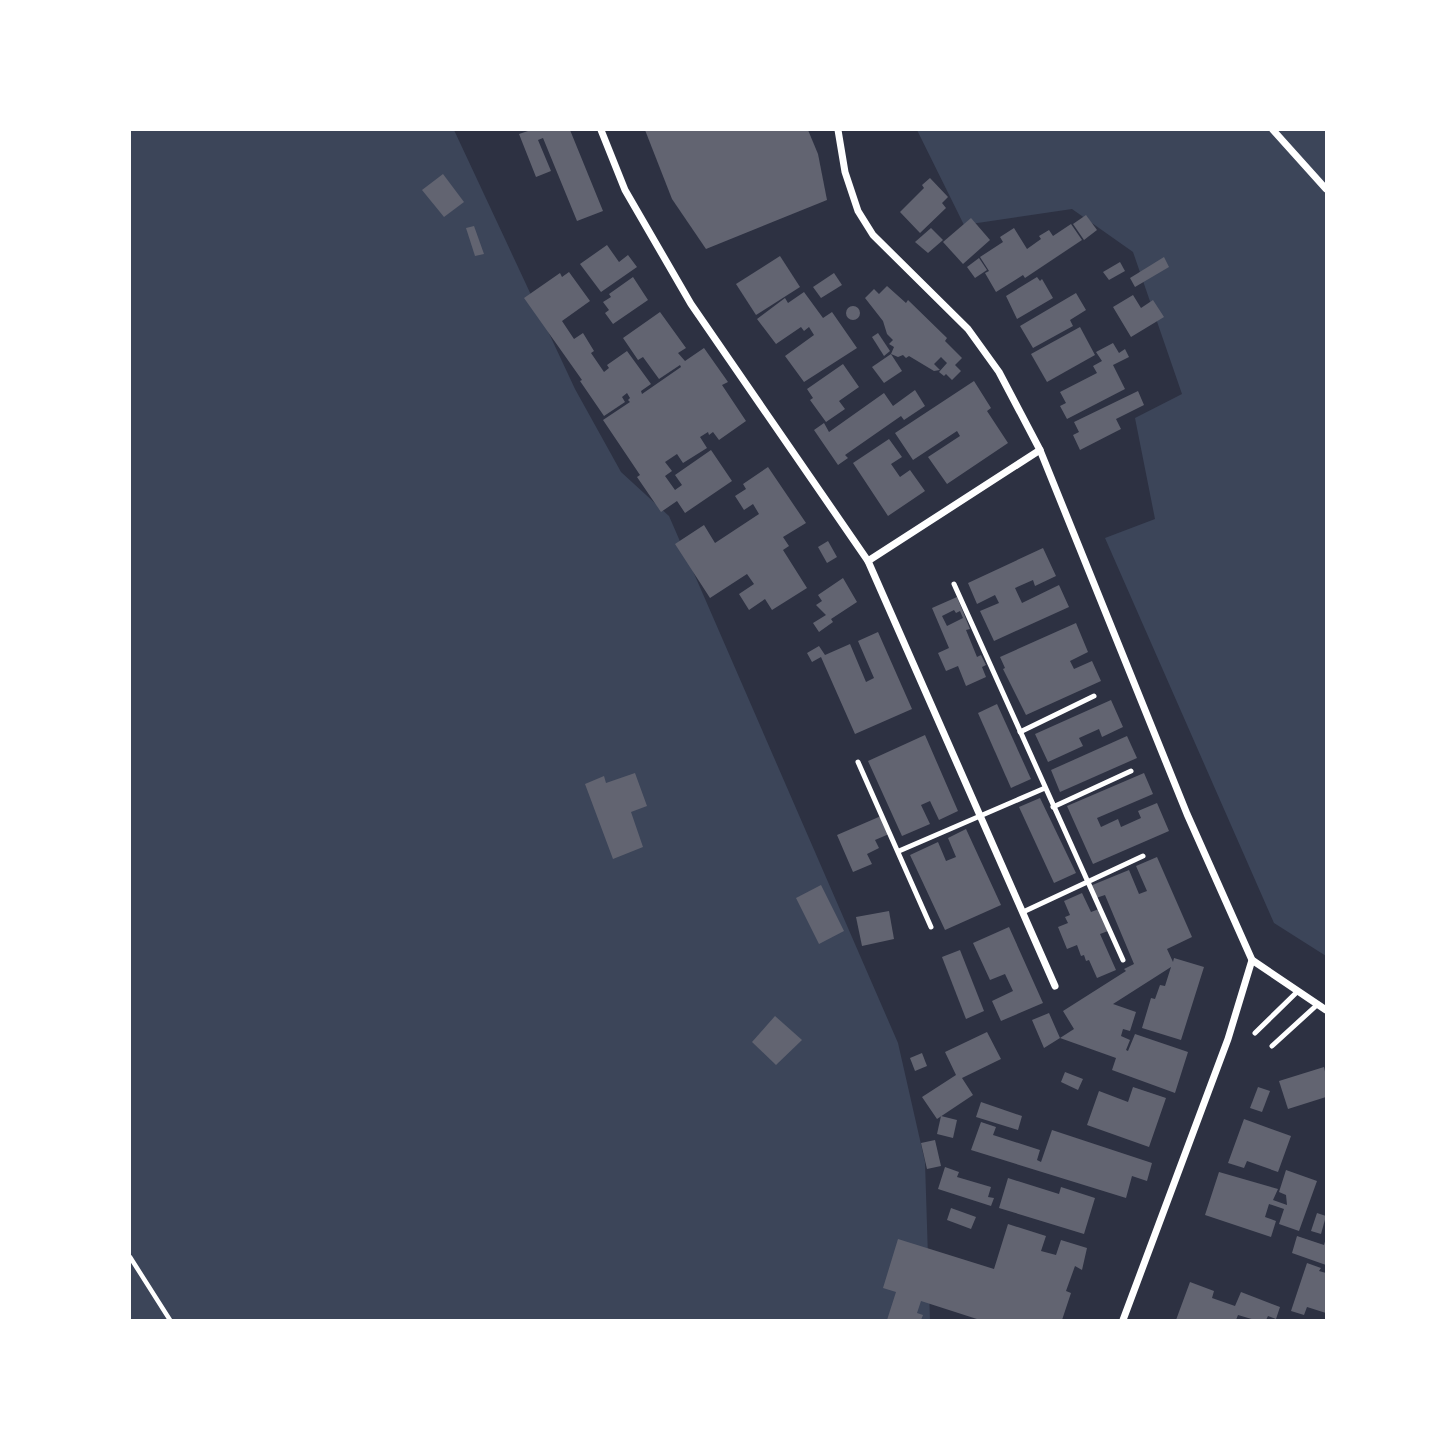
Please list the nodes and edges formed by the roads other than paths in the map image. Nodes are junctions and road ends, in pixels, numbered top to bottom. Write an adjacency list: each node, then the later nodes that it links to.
1 (601, 130): 6 (street)
2 (838, 130): 5 (street)
3 (1273, 130): 4 (street)
4 (1326, 189)
5 (1040, 450): 6 (street); 20 (street)
6 (868, 561): 14 (street)
7 (954, 584): 9 (lane)
8 (1094, 696): 9 (lane)
9 (1020, 732): 12 (lane)
10 (858, 762): 15 (lane)
11 (1131, 771): 13 (lane)
12 (1045, 788): 13 (lane); 14 (lane)
13 (1053, 807): 17 (lane)
14 (981, 816): 15 (lane); 18 (street)
15 (899, 851): 19 (lane)
16 (1143, 856): 17 (lane)
17 (1086, 883): 18 (lane); 21 (lane)
18 (1023, 912): 22 (street)
19 (931, 927)
20 (1252, 960): 23 (street); 28 (street)
21 (1123, 961)
22 (1055, 986)
23 (1298, 991): 24 (street); 26 (lane)
24 (1318, 1004): 25 (street); 27 (lane)
25 (1326, 1010)
26 (1255, 1034)
27 (1272, 1046)
28 (1123, 1321)

